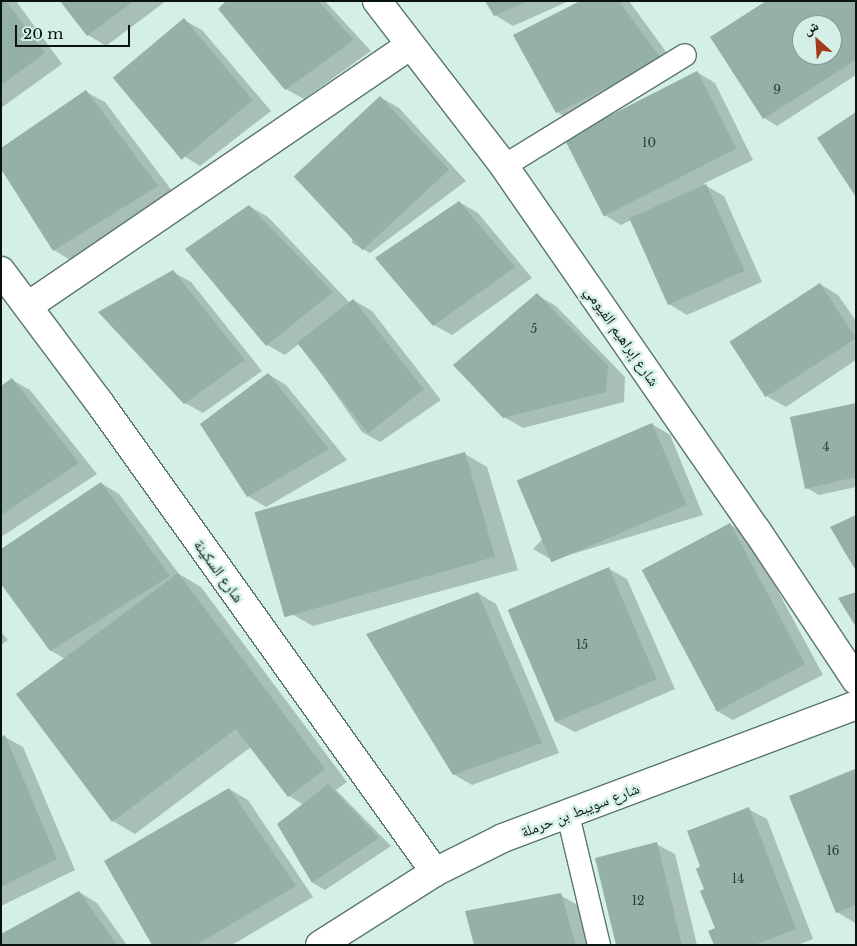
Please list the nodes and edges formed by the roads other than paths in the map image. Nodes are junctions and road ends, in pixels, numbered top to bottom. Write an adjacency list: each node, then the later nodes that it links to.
1 (377, 1): 2 (street, شارع إبراهيم الفيومي)
2 (409, 46): 4 (street, شارع إبراهيم الفيومي); 6 (street)
3 (685, 55): 4 (lane)
4 (504, 166): 7 (street, شارع إبراهيم الفيومي)
5 (1, 271): 6 (street, شارع السكينة)
6 (28, 306): 10 (street, شارع السكينة)
7 (856, 680)
8 (856, 705): 9 (street, شارع سويبط بن حرملة)
9 (568, 815): 10 (street, شارع سويبط بن حرملة); 12 (lane)
10 (435, 872): 11 (street, شارع سويبط بن حرملة)
11 (320, 945)
12 (598, 945)

